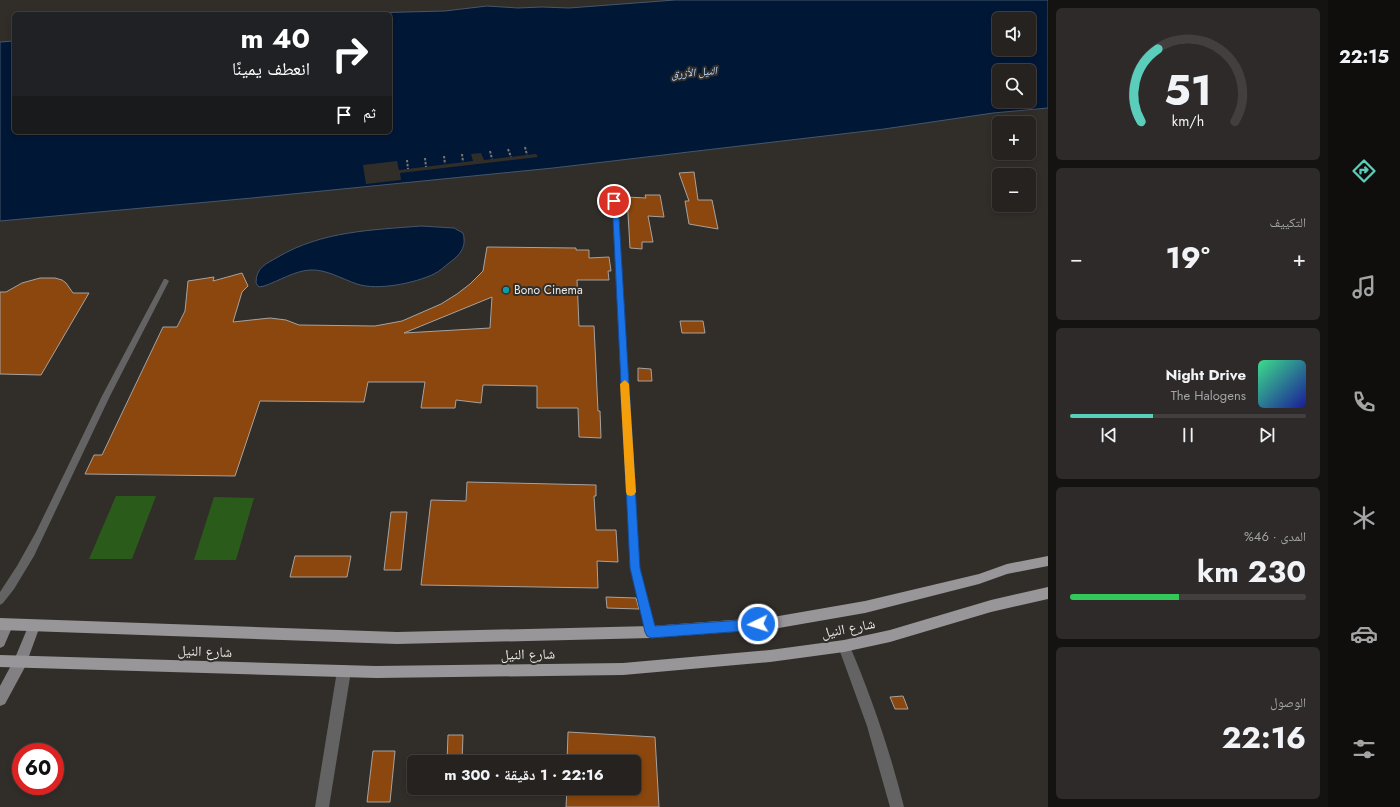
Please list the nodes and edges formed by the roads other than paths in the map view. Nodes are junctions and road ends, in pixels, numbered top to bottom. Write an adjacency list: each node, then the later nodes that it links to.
1 (614, 201): 8 (lane)
2 (166, 282): 5 (lane)
3 (1048, 561): 8 (main road, شارع النيل)
4 (1048, 593): 10 (main road, شارع النيل)
5 (0, 600)
6 (4, 625): 7 (main road, شارع النيل); 9 (street)
7 (34, 626): 8 (main road, شارع النيل); 12 (street)
8 (651, 632)
9 (0, 642)
10 (844, 646): 13 (main road, شارع النيل); 16 (street)
11 (0, 661): 12 (main road, شارع النيل)
12 (20, 662): 13 (main road, شارع النيل); 14 (street)
13 (344, 671): 15 (street)
14 (0, 699)
15 (322, 807)
16 (897, 807)

